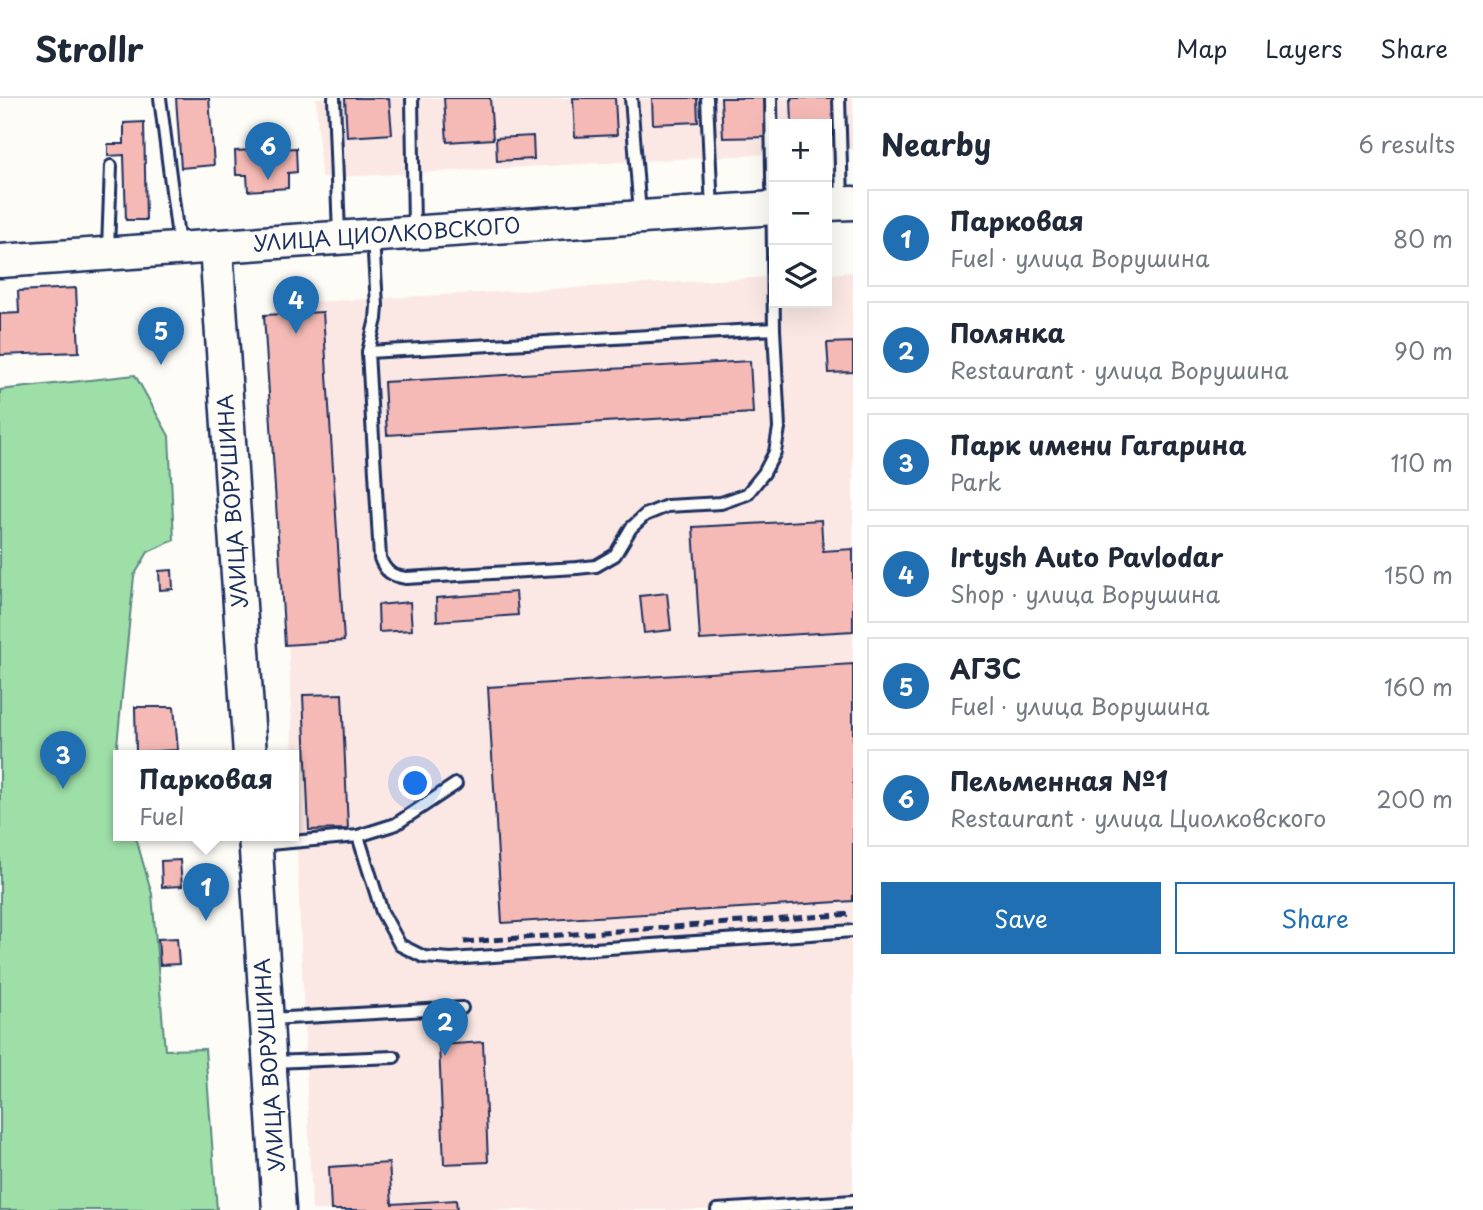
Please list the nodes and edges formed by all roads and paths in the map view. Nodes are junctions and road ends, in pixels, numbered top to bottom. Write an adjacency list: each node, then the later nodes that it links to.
1 (159, 98): 19 (lane)
2 (334, 98): 16 (lane)
3 (412, 98): 14 (lane)
4 (631, 98): 13 (lane)
5 (707, 98): 12 (lane)
6 (771, 98): 9 (lane)
7 (839, 98): 10 (lane)
8 (111, 166): 20 (lane)
9 (773, 182)
10 (840, 203)
11 (769, 208): 12 (street, УЛИЦА ЦИОЛКОВСКОГО)
12 (712, 213): 13 (street, УЛИЦА ЦИОЛКОВСКОГО)
13 (640, 218): 14 (street, УЛИЦА ЦИОЛКОВСКОГО)
14 (414, 233): 15 (street, УЛИЦА ЦИОЛКОВСКОГО)
15 (373, 236): 16 (street, УЛИЦА ЦИОЛКОВСКОГО); 23 (lane)
16 (339, 238): 18 (street, УЛИЦА ЦИОЛКОВСКОГО)
17 (774, 245): 22 (lane)
18 (216, 246): 19 (street, УЛИЦА ЦИОЛКОВСКОГО); 24 (street, УЛИЦА ВОРУШИНА)
19 (179, 247): 20 (street, УЛИЦА ЦИОЛКОВСКОГО)
20 (108, 252): 21 (street, УЛИЦА ЦИОЛКОВСКОГО)
21 (0, 261)
22 (775, 329): 23 (lane); 23 (lane)
23 (368, 352)
24 (250, 750)
25 (456, 785): 26 (lane)
26 (358, 836): 27 (lane); 29 (lane)
27 (299, 838)
28 (255, 841): 31 (street, УЛИЦА ВОРУШИНА)
29 (853, 931)
30 (463, 1008): 31 (lane)
31 (267, 1019): 33 (street, УЛИЦА ВОРУШИНА)
32 (394, 1057): 33 (lane)
33 (270, 1062): 35 (street, УЛИЦА ВОРУШИНА)
34 (853, 1201): 36 (lane)
35 (279, 1210)
36 (718, 1210)

